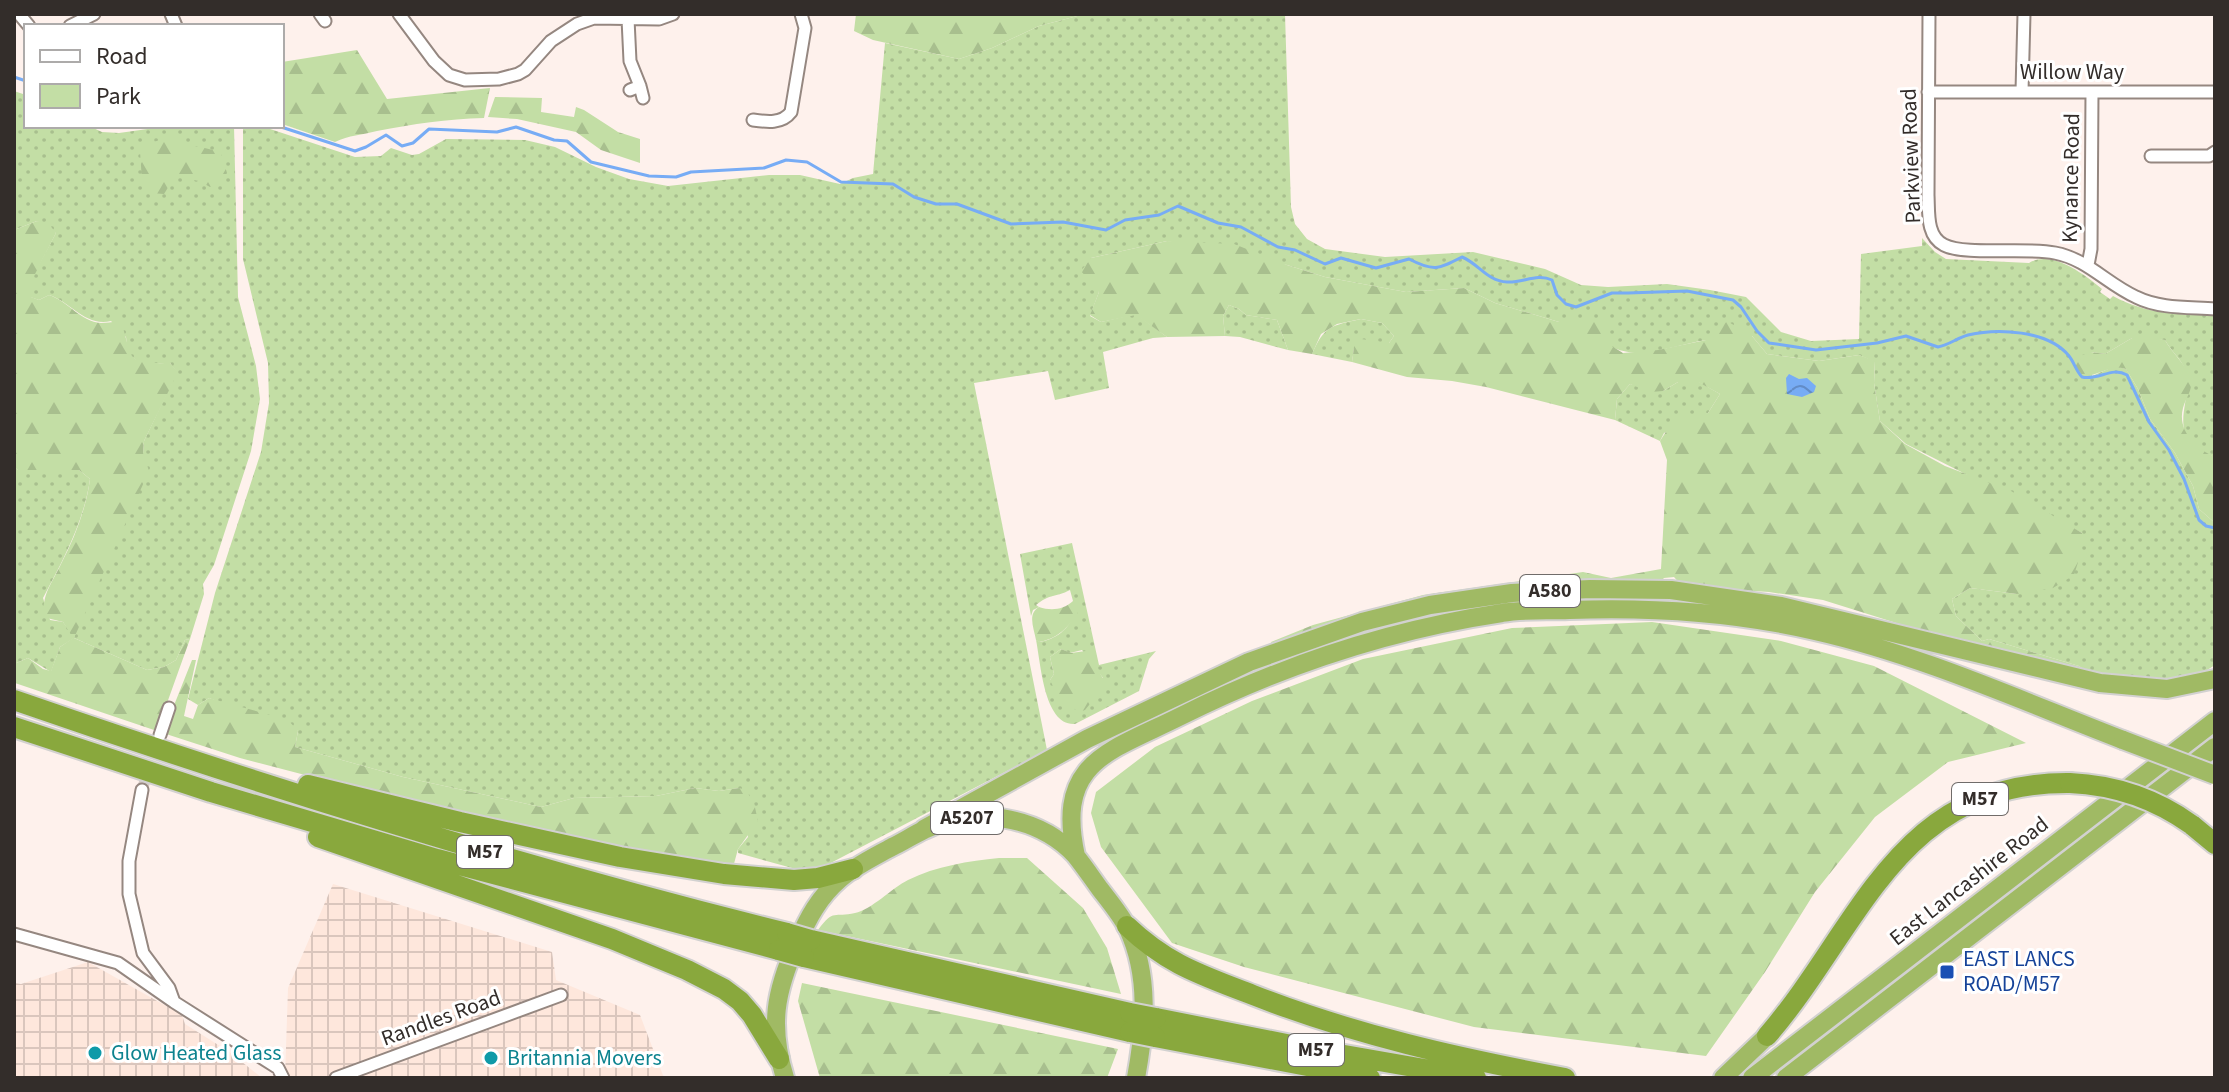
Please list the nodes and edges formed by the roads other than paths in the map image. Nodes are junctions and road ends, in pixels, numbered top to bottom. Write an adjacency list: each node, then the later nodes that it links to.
1 (94, 14): 9 (street)
2 (399, 14): 7 (street)
3 (673, 14): 8 (street)
4 (801, 14): 15 (street)
5 (1929, 14): 12 (street, Parkview Road)
6 (2024, 14): 11 (street)
7 (575, 19): 8 (street)
8 (628, 19): 10 (street)
9 (74, 24)
10 (638, 91)
11 (2022, 91): 12 (street, Willow Way); 13 (street, Willow Way)
12 (1928, 92): 18 (street, Parkview Road)
13 (2092, 92): 14 (street, Willow Way); 18 (street, Kynance Road)
14 (2215, 92)
15 (751, 119)
16 (2215, 152): 17 (street)
17 (2151, 156)
18 (2088, 265): 19 (street, Parkview Road)
19 (2215, 309)
20 (2215, 679): 31 (highway, A580)
21 (14, 700): 27 (highway, M57)
22 (169, 708): 25 (street)
23 (2215, 721): 52 (highway, East Lancashire Road)
24 (14, 727): 30 (highway, M57)
25 (160, 735)
26 (2215, 747): 53 (highway, East Lancashire Road)
27 (187, 759): 34 (highway); 37 (highway, M57)
28 (2215, 775): 33 (highway, A580, bridge)
29 (142, 790): 38 (street)
30 (211, 792): 37 (highway, M57); 44 (highway)
31 (924, 829): 33 (highway, A5207); 34 (highway, A5207)
32 (2215, 844): 43 (highway, M57, bridge)
33 (1076, 856): 35 (highway, A5207)
34 (853, 869): 44 (highway, A5207)
35 (1127, 926): 47 (highway, A5207); 50 (highway)
36 (14, 934): 39 (street)
37 (783, 942): 42 (highway, M57, bridge)
38 (143, 953): 39 (street); 41 (street)
39 (126, 969): 41 (street)
40 (561, 995): 46 (street, Randles Road)
41 (174, 1002): 45 (street)
42 (1155, 1027): 48 (highway, M57); 49 (highway, M57)
43 (1767, 1036): 51 (highway, M57)
44 (782, 1068)
45 (283, 1078)
46 (336, 1078)
47 (1136, 1078)
48 (1370, 1078)
49 (1476, 1078)
50 (1565, 1078)
51 (1723, 1078)
52 (1752, 1078)
53 (1786, 1078)

